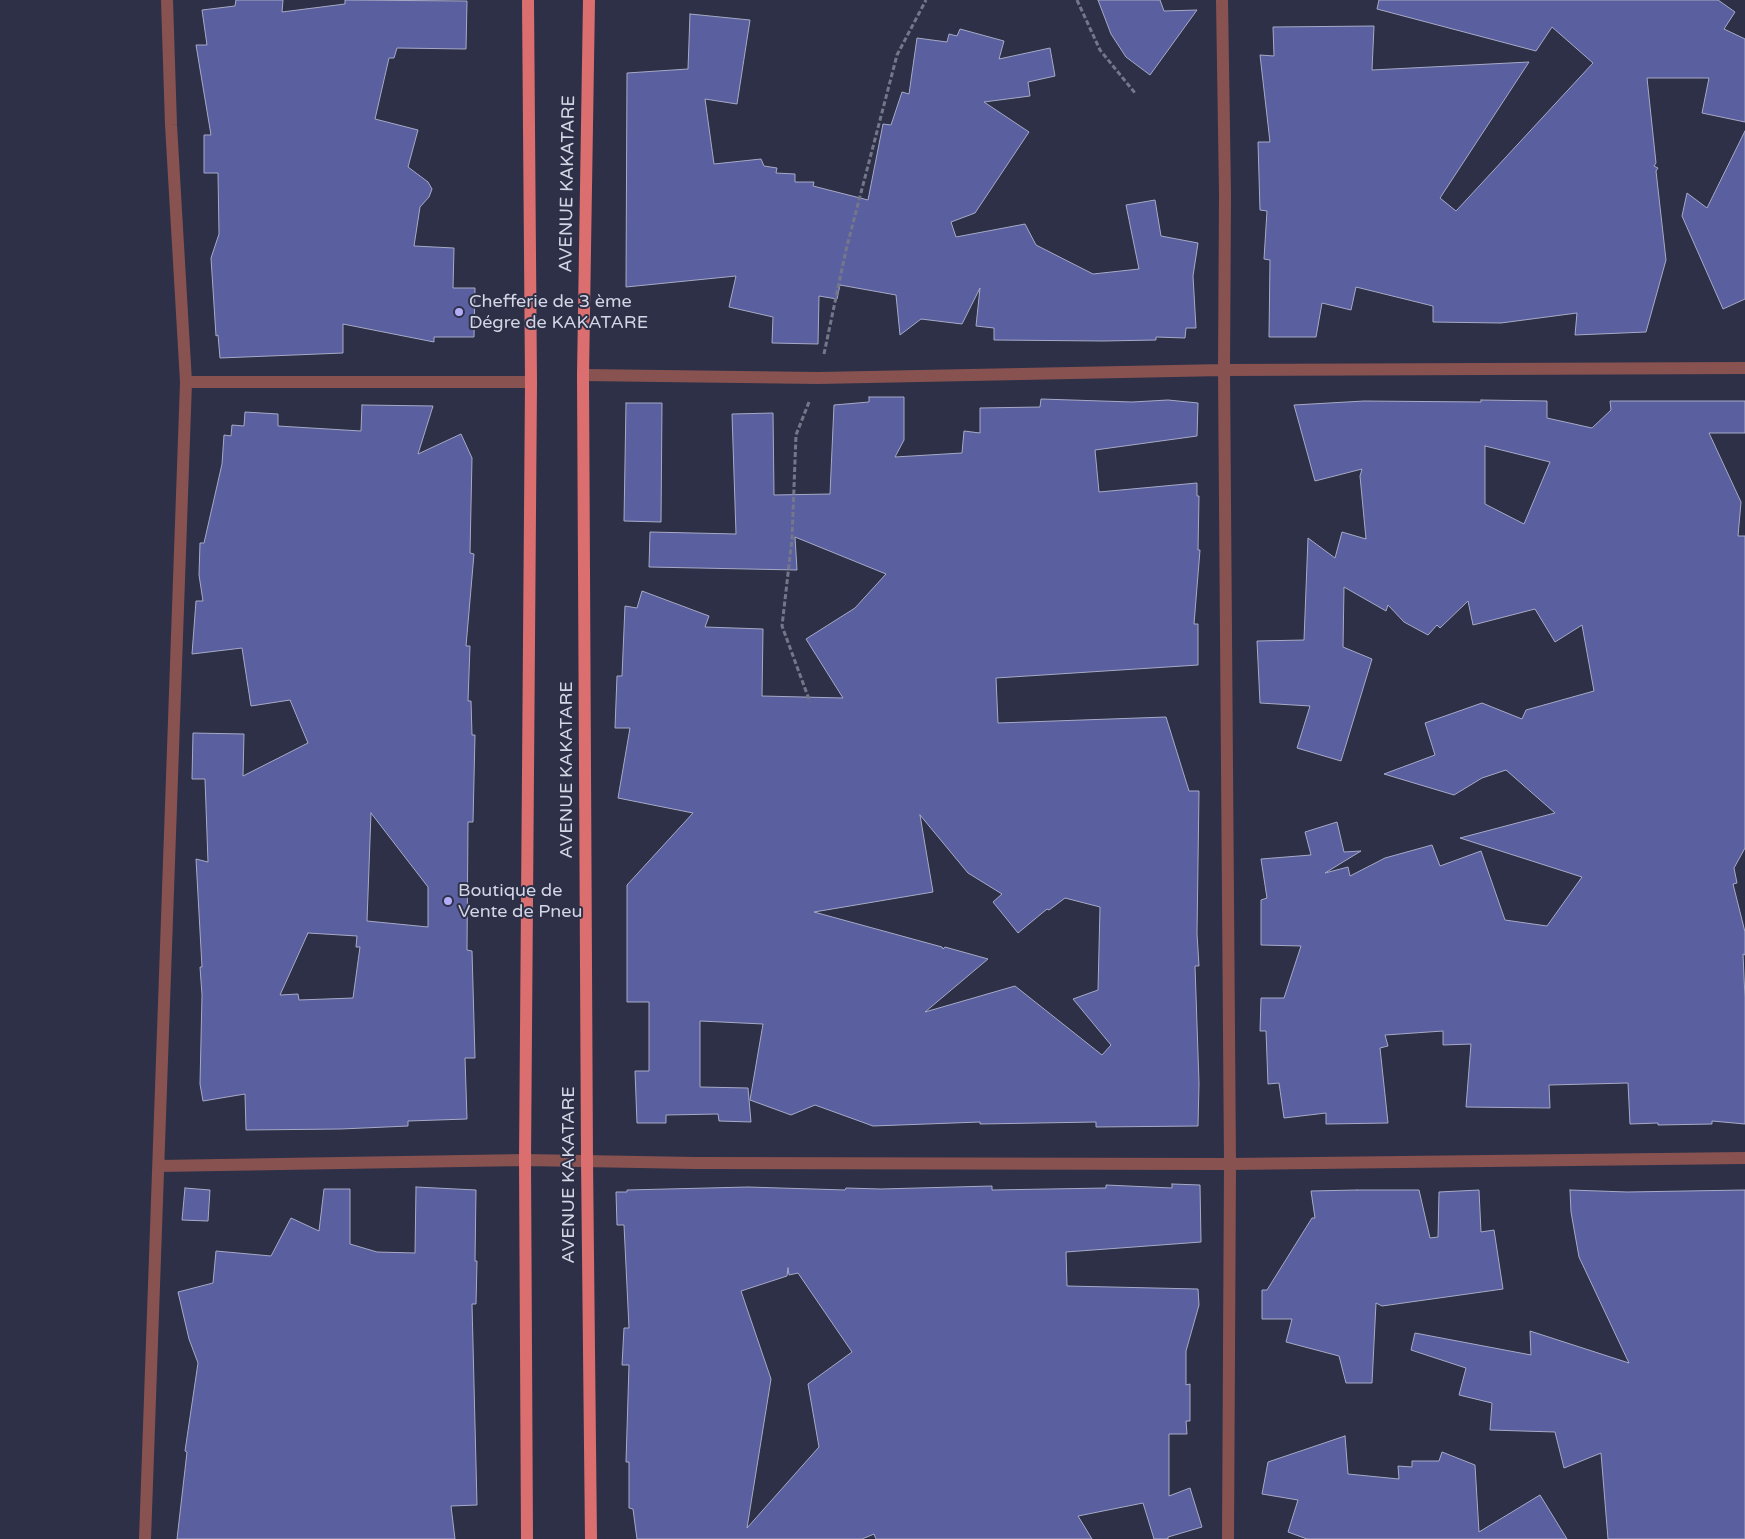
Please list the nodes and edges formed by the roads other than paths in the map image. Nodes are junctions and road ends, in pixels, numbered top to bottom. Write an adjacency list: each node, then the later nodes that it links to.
1 (167, 0): 8 (street)
2 (528, 0): 9 (main road, AVENUE KAKATARE)
3 (589, 0): 7 (main road, AVENUE KAKATARE)
4 (1222, 0): 6 (street)
5 (1745, 368): 6 (street)
6 (1224, 370): 7 (street); 13 (street)
7 (583, 375): 12 (main road, AVENUE KAKATARE)
8 (186, 382): 9 (street); 14 (street)
9 (531, 382): 11 (main road, AVENUE KAKATARE)
10 (1745, 1158): 13 (street)
11 (525, 1160): 12 (street); 14 (street); 16 (main road, AVENUE KAKATARE)
12 (586, 1160): 13 (street); 17 (main road, AVENUE KAKATARE)
13 (1230, 1164): 18 (street)
14 (159, 1166): 15 (street)
15 (145, 1539)
16 (527, 1539)
17 (591, 1539)
18 (1228, 1539)

